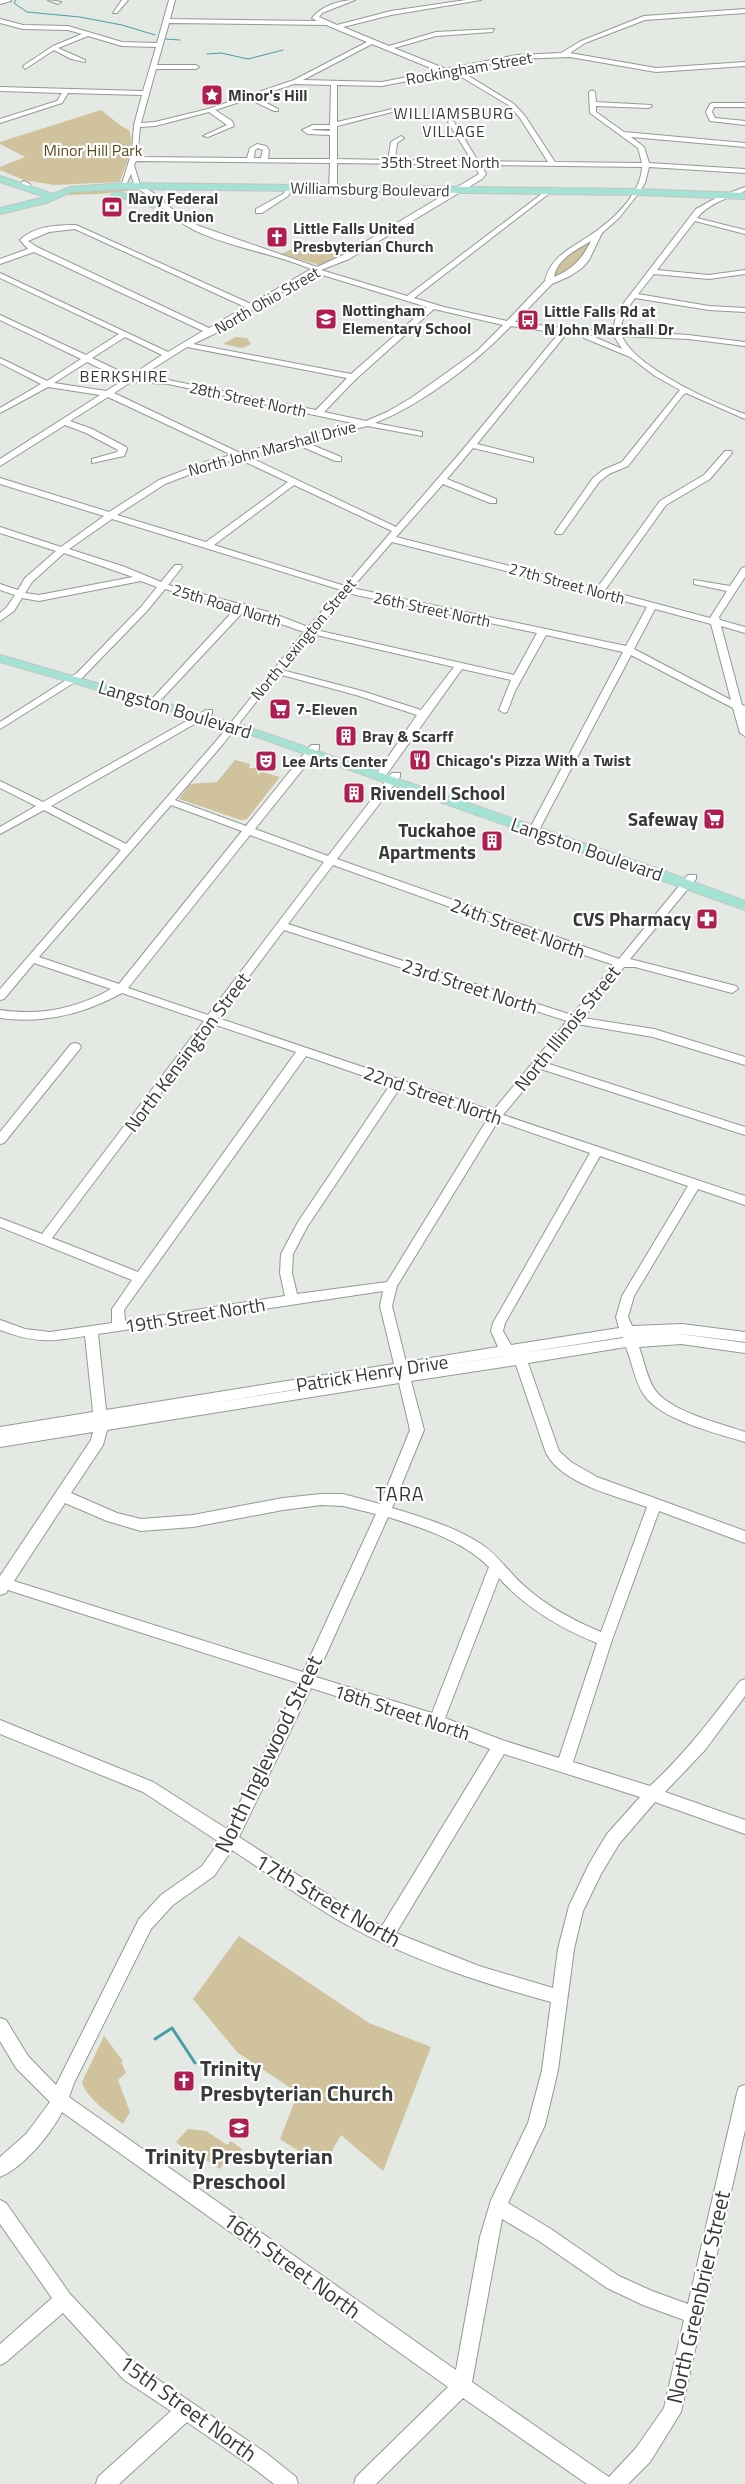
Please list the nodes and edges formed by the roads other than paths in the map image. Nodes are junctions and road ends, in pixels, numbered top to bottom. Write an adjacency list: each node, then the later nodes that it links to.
1 (51, 0): 8 (street)
2 (125, 0): 10 (street)
3 (172, 0): 11 (street)
4 (352, 0): 13 (street)
5 (478, 0): 14 (street)
6 (8, 1): 7 (street)
7 (0, 2)
8 (58, 2)
9 (745, 11): 21 (street)
10 (115, 12)
11 (165, 21): 13 (street); 18 (street)
12 (2, 23): 16 (street)
13 (325, 23): 14 (street)
14 (337, 27): 17 (street)
15 (492, 30): 20 (street)
16 (88, 34): 18 (street); 19 (street)
17 (372, 42): 20 (street); 28 (street)
18 (158, 45): 25 (street)
19 (54, 48): 22 (street); 24 (street)
20 (388, 48): 27 (street)
21 (563, 55): 23 (street, Rockingham Street); 27 (street, Rockingham Street)
22 (83, 61)
23 (745, 64)
24 (25, 67)
25 (153, 67): 26 (street); 32 (street)
26 (196, 67)
27 (450, 71): 29 (street, Rockingham Street); 56 (street)
28 (293, 82): 29 (street, Rockingham Street); 34 (street)
29 (334, 83): 45 (street)
30 (0, 89): 31 (street)
31 (66, 91): 32 (street); 41 (street)
32 (146, 92): 44 (street)
33 (592, 92): 35 (street)
34 (250, 97): 38 (street); 39 (street)
35 (592, 104): 37 (street); 46 (street)
36 (745, 105): 43 (street)
37 (649, 106)
38 (210, 110): 44 (street); 47 (street)
39 (276, 110)
40 (398, 110): 45 (street)
41 (0, 121)
42 (451, 122): 55 (street)
43 (745, 123)
44 (137, 125): 53 (street)
45 (333, 128): 52 (street)
46 (621, 134): 49 (street); 57 (street)
47 (206, 136)
48 (402, 138): 54 (street)
49 (745, 145)
50 (250, 160): 51 (street, 35th Street North); 51 (street); 53 (street, 35th Street North)
51 (264, 160): 52 (street, 35th Street North)
52 (333, 161): 54 (street, 35th Street North); 65 (street)
53 (133, 162): 63 (street); 67 (street)
54 (391, 162): 55 (street, 35th Street North)
55 (476, 163): 56 (street, 35th Street North); 69 (street, North Ohio Street)
56 (552, 163): 57 (street, 35th Street North)
57 (647, 164): 58 (street, 35th Street North); 73 (street, North John Marshall Drive)
58 (745, 172)
59 (0, 174): 61 (main road, Williamsburg Boulevard)
60 (0, 179): 71 (main road, Williamsburg Boulevard)
61 (26, 184): 62 (main road); 76 (main road, Williamsburg Boulevard)
62 (95, 187): 67 (main road, Williamsburg Boulevard); 76 (main road, Williamsburg Boulevard)
63 (139, 187): 64 (main road, Williamsburg Boulevard); 67 (main road, Williamsburg Boulevard); 72 (street)
64 (290, 189): 65 (main road, Williamsburg Boulevard); 68 (main road, Williamsburg Boulevard); 81 (street)
65 (333, 189): 69 (main road, Williamsburg Boulevard)
66 (745, 189): 75 (street)
67 (125, 190): 72 (main road, Williamsburg Boulevard); 74 (main road, Williamsburg Boulevard)
68 (173, 191): 72 (main road, Williamsburg Boulevard); 79 (main road)
69 (457, 191): 70 (main road, Williamsburg Boulevard); 88 (street, North Ohio Street)
70 (549, 192): 73 (main road, Williamsburg Boulevard); 94 (street)
71 (38, 193): 76 (main road, Williamsburg Boulevard); 80 (main road)
72 (150, 193): 79 (street)
73 (637, 193): 75 (main road, Williamsburg Boulevard); 84 (street, North John Marshall Drive)
74 (115, 195): 78 (main road, Williamsburg Boulevard); 79 (main road)
75 (728, 195): 77 (main road, Williamsburg Boulevard); 83 (street)
76 (56, 196): 78 (main road, Williamsburg Boulevard); 80 (main road)
77 (745, 197)
78 (74, 198): 80 (main road)
79 (156, 204): 88 (street)
80 (36, 205): 82 (main road)
81 (259, 212)
82 (0, 213)
83 (693, 220): 85 (street); 89 (street)
84 (599, 232): 92 (street, North John Marshall Drive); 92 (street, North John Marshall Drive)
85 (745, 232)
86 (34, 249): 87 (street); 96 (street); 101 (street)
87 (0, 262)
88 (315, 270): 94 (street); 96 (street, North Ohio Street)
89 (653, 272): 90 (street); 93 (street)
90 (745, 272)
91 (0, 275): 103 (street)
92 (549, 282): 99 (street, North John Marshall Drive)
93 (634, 296): 97 (street); 102 (street)
94 (408, 299): 95 (street)
95 (434, 306): 99 (street); 110 (street)
96 (253, 308): 101 (street, North Ohio Street)
97 (745, 310)
98 (0, 316): 107 (street, 28th Street North)
99 (510, 322): 100 (street); 119 (street, North John Marshall Drive)
100 (566, 330): 102 (street); 108 (street); 122 (street, North Lexington Street)
101 (211, 332): 105 (street, North Ohio Street)
102 (617, 333): 104 (street); 108 (street)
103 (123, 335): 106 (street); 107 (street)
104 (745, 343)
105 (187, 345): 106 (street, North Ohio Street); 110 (street)
106 (168, 355): 111 (street, North Ohio Street)
107 (85, 358): 111 (street, 28th Street North); 112 (street)
108 (637, 359): 113 (street)
109 (0, 360): 112 (street)
110 (353, 377): 116 (street)
111 (131, 380): 114 (street, North Ohio Street); 116 (street, 28th Street North)
112 (47, 384): 114 (street); 115 (street)
113 (687, 390): 117 (street); 136 (street)
114 (109, 394): 118 (street, North Ohio Street); 124 (street)
115 (1, 410)
116 (318, 413): 119 (street, 28th Street North)
117 (745, 417)
118 (64, 422): 127 (street); 128 (street, North Ohio Street)
119 (367, 423): 120 (street, 28th Street North); 121 (street, North John Marshall Drive)
120 (419, 434)
121 (298, 442): 124 (street, North John Marshall Drive); 125 (street)
122 (472, 445): 126 (street); 129 (street, North Lexington Street)
123 (728, 453): 148 (street)
124 (239, 456): 131 (street); 133 (street, North John Marshall Drive)
125 (338, 459)
126 (530, 460)
127 (95, 461)
128 (0, 463)
129 (441, 480): 132 (street); 135 (street, North Lexington Street)
130 (0, 481): 133 (street, 26th Street North)
131 (293, 482): 135 (street); 138 (street)
132 (493, 501)
133 (110, 516): 138 (street, 26th Street North); 139 (street, North John Marshall Drive)
134 (0, 530): 139 (street, 25th Road North)
135 (396, 530): 137 (street, North Lexington Street)
136 (558, 532)
137 (389, 538): 146 (street, North Lexington Street); 148 (street, 27th Street North)
138 (208, 546): 146 (street, 26th Street North)
139 (61, 550): 142 (street, 25th Road North); 149 (street, North John Marshall Drive)
140 (178, 567): 145 (street)
141 (745, 570): 147 (street)
142 (141, 578): 145 (street, 25th Road North); 149 (street)
143 (698, 582): 147 (street)
144 (0, 586): 149 (street)
145 (164, 586): 151 (street, 25th Road North); 162 (street)
146 (346, 588): 155 (street, North Lexington Street); 156 (street, 26th Street North)
147 (733, 589): 153 (street)
148 (599, 591): 150 (street, 27th Street North)
149 (20, 594): 152 (street, North John Marshall Drive)
150 (652, 605): 153 (street, 27th Street North); 157 (street)
151 (243, 606): 155 (street, 25th Road North); 166 (street)
152 (0, 618)
153 (715, 622): 154 (street, 27th Street North); 164 (street)
154 (745, 630)
155 (310, 631): 160 (street, 25th Road North); 161 (street, North Lexington Street)
156 (542, 632): 157 (street, 26th Street North); 163 (street)
157 (629, 650): 165 (street, 26th Street North); 179 (street)
158 (0, 652): 162 (main road, Langston Boulevard)
159 (0, 658): 162 (main road, Langston Boulevard)
160 (459, 666): 163 (street, 25th Road North); 170 (street, North Kensington Street)
161 (276, 671): 170 (street); 171 (street, North Lexington Street)
162 (77, 677): 166 (main road, Langston Boulevard); 172 (street)
163 (516, 678): 168 (street)
164 (731, 681): 165 (street); 167 (street)
165 (707, 691): 167 (street, 26th Street North)
166 (156, 700): 169 (main road, Langston Boulevard)
167 (741, 707): 173 (street)
168 (504, 710)
169 (206, 714): 171 (main road, Langston Boulevard); 178 (street)
170 (423, 714): 175 (street, North Kensington Street)
171 (235, 723): 174 (main road, Langston Boulevard); 177 (street, North Lexington Street)
172 (0, 726)
173 (745, 734)
174 (313, 750): 175 (main road, Langston Boulevard); 180 (street)
175 (388, 775): 179 (main road, Langston Boulevard); 183 (street, North Kensington Street)
176 (0, 784): 178 (street)
177 (170, 801): 180 (street, 24th Street North); 182 (street, North Lexington Street)
178 (44, 806): 181 (street); 182 (street)
179 (536, 827): 184 (main road, Langston Boulevard)
180 (248, 829): 183 (street, 24th Street North); 190 (street)
181 (0, 831)
182 (128, 850): 188 (street, North Lexington Street)
183 (331, 860): 187 (street, North Kensington Street); 189 (street, 24th Street North)
184 (689, 880): 185 (main road, Langston Boulevard); 186 (main road, Langston Boulevard); 189 (street, North Illinois Street)
185 (745, 897)
186 (745, 906)
187 (283, 926): 194 (street, North Kensington Street); 195 (street, 23rd Street North)
188 (33, 958): 190 (street, 22nd Street North); 192 (street, North Lexington Street)
189 (619, 963): 191 (street, 24th Street North); 195 (street, North Illinois Street)
190 (122, 988): 193 (street); 194 (street, 22nd Street North)
191 (732, 989)
192 (0, 996)
193 (0, 1014)
194 (212, 1019): 197 (street, 22nd Street North); 208 (street, North Kensington Street)
195 (575, 1020): 198 (street, 23rd Street North); 199 (street, North Illinois Street)
196 (75, 1047): 203 (street)
197 (303, 1050): 200 (street, 22nd Street North); 209 (street)
198 (745, 1061)
199 (538, 1064): 201 (street, North Illinois Street); 202 (street)
200 (398, 1082): 201 (street, 22nd Street North); 211 (street)
201 (495, 1117): 204 (street, 22nd Street North); 210 (street, North Illinois Street)
202 (745, 1131)
203 (0, 1140)
204 (597, 1151): 205 (street, 22nd Street North); 218 (street)
205 (695, 1184): 206 (street, 22nd Street North); 215 (street)
206 (745, 1201)
207 (0, 1222): 208 (street)
208 (44, 1240): 209 (street)
209 (140, 1278): 213 (street)
210 (391, 1286): 211 (street, 19th Street North); 220 (street, North Illinois Street)
211 (292, 1299): 213 (street, 19th Street North)
212 (0, 1325): 214 (street, 19th Street North)
213 (119, 1327): 214 (street, 19th Street North)
214 (91, 1331): 221 (street)
215 (630, 1336): 216 (street, Patrick Henry Drive); 217 (street, Patrick Henry Drive); 218 (street, Patrick Henry Drive); 219 (street, Patrick Henry Drive); 223 (street)
216 (745, 1337)
217 (745, 1348)
218 (507, 1351): 219 (street); 220 (street, Patrick Henry Drive)
219 (520, 1358): 220 (street, Patrick Henry Drive); 226 (street)
220 (403, 1372): 221 (street, Patrick Henry Drive); 227 (street, North Inglewood Street)
221 (101, 1421): 222 (street, Patrick Henry Drive); 224 (street, Patrick Henry Drive); 225 (street)
222 (0, 1432)
223 (745, 1437)
224 (0, 1442)
225 (64, 1496): 227 (street); 230 (street)
226 (655, 1504): 228 (street); 231 (street)
227 (383, 1512): 229 (street); 232 (street, North Inglewood Street)
228 (745, 1537)
229 (496, 1567): 231 (street); 234 (street)
230 (2, 1585): 232 (street, 18th Street North)
231 (606, 1640): 237 (street)
232 (307, 1680): 234 (street, 18th Street North); 240 (street, North Inglewood Street)
233 (745, 1684): 238 (street)
234 (436, 1721): 236 (street, 18th Street North)
235 (0, 1727): 240 (street, 17th Street North)
236 (500, 1746): 237 (street, 18th Street North); 241 (street)
237 (564, 1765): 238 (street, 18th Street North)
238 (652, 1794): 239 (street, 18th Street North); 242 (street)
239 (745, 1827)
240 (229, 1841): 241 (street, 17th Street North); 245 (street, North Inglewood Street)
241 (385, 1936): 242 (street, 17th Street North)
242 (559, 1996): 247 (street)
243 (0, 2026): 245 (street, 16th Street North)
244 (745, 2093): 250 (street, North Greenbrier Street)
245 (61, 2100): 246 (street, North Inglewood Street); 252 (street, 16th Street North)
246 (0, 2168)
247 (497, 2206): 250 (street); 252 (street)
248 (0, 2209): 249 (street, 15th Street North)
249 (64, 2300): 251 (street); 253 (street, 15th Street North)
250 (694, 2315): 258 (street, North Greenbrier Street)
251 (0, 2356)
252 (462, 2386): 256 (street); 257 (street, 16th Street North)
253 (185, 2411): 254 (street); 255 (street, 15th Street North)
254 (105, 2484)
255 (290, 2484)
256 (363, 2484)
257 (603, 2484)
258 (615, 2484)

